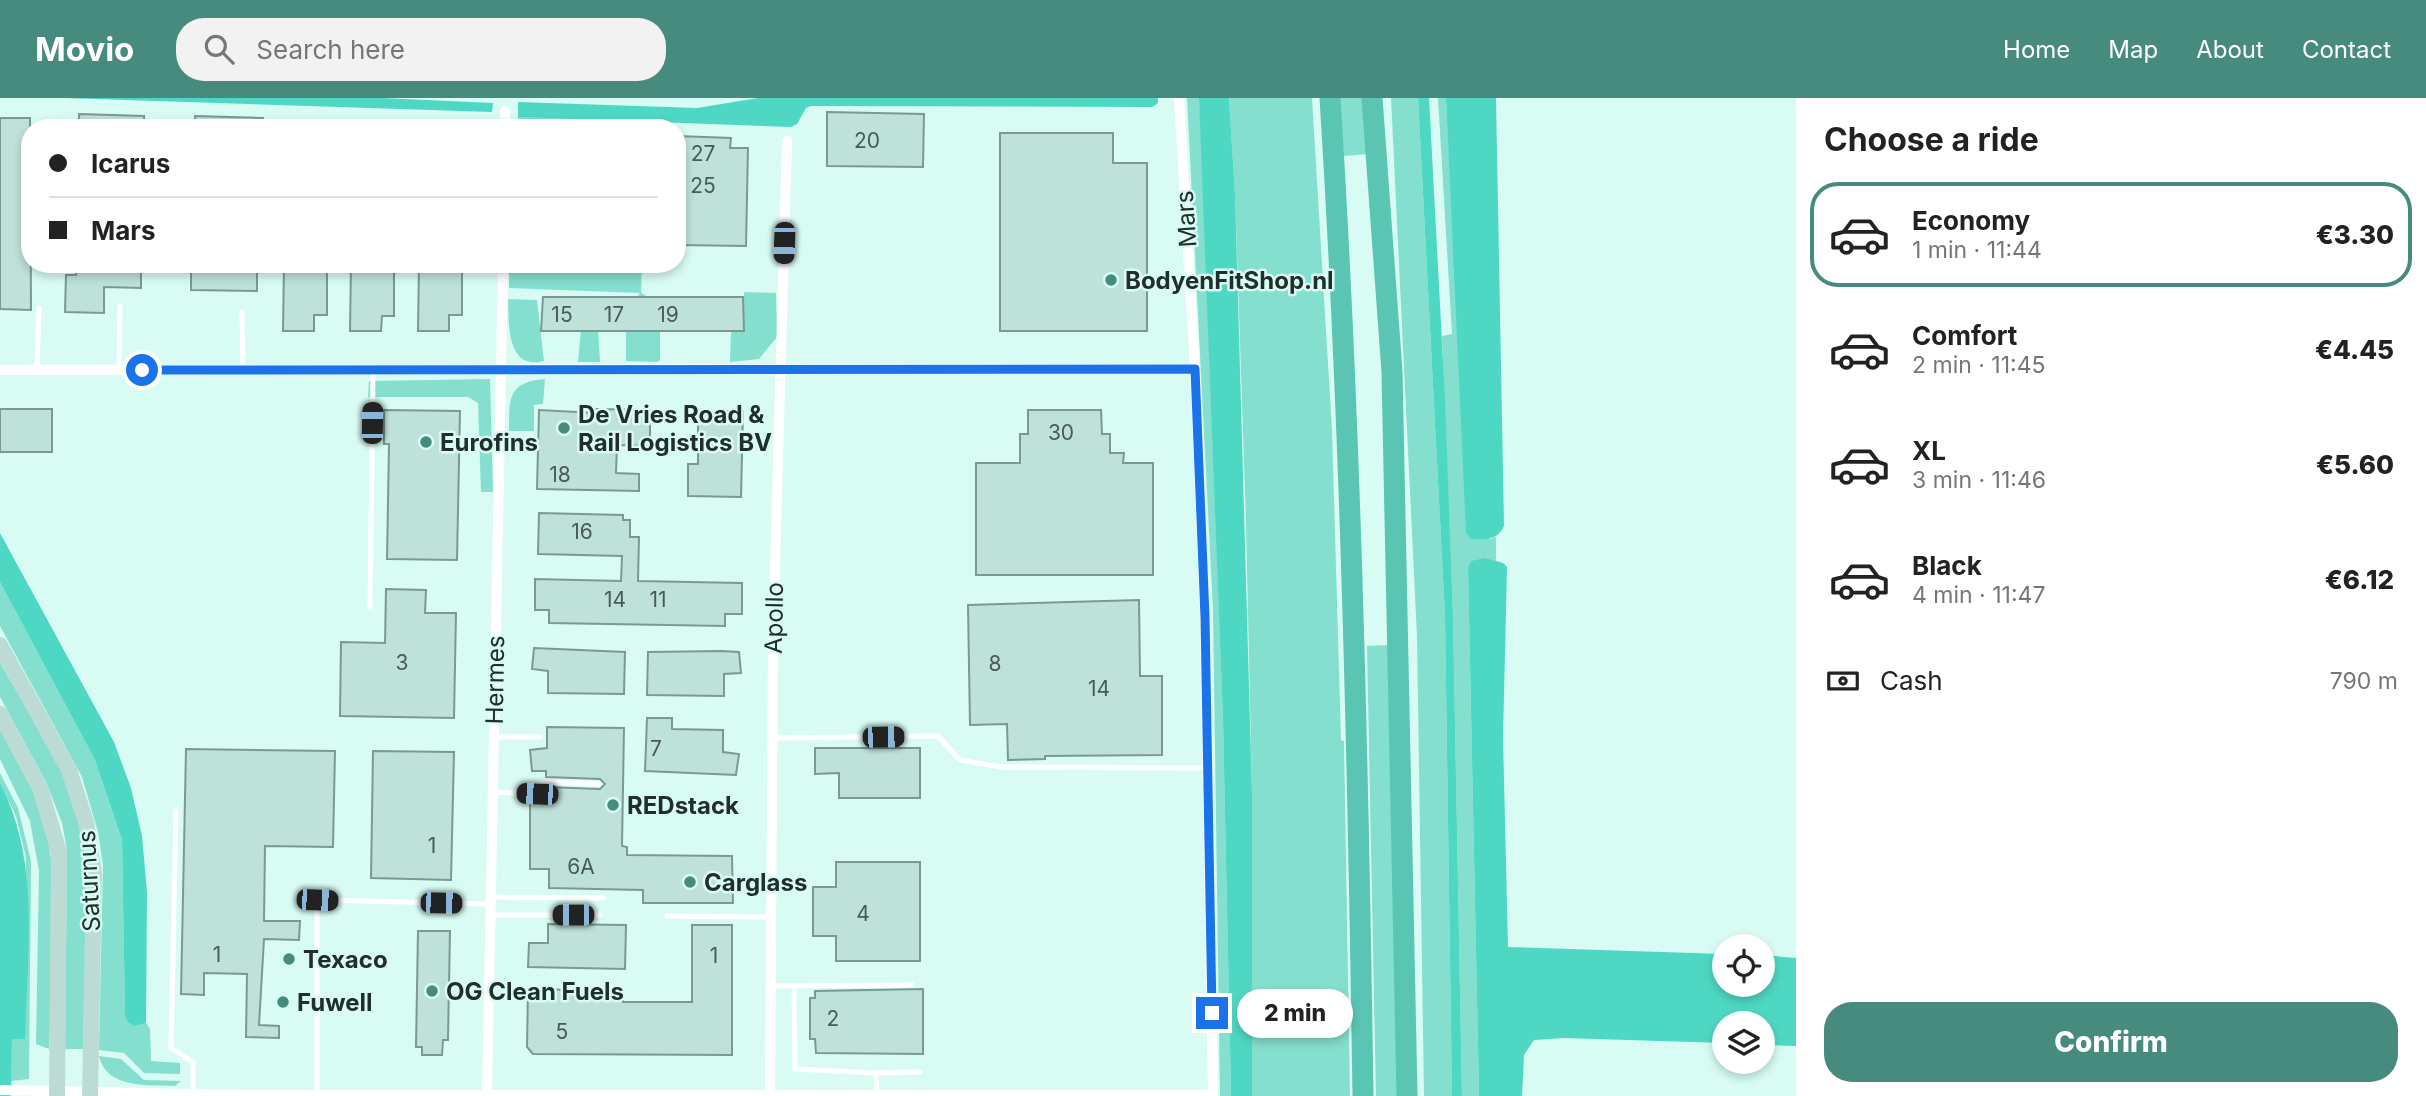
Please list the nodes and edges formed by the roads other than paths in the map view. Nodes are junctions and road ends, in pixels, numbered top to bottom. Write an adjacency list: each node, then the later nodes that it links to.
1 (1179, 98): 11 (street, Mars)
2 (1330, 98): 50 (highway)
3 (1372, 98): 51 (highway)
4 (505, 111): 5 (street)
5 (505, 119)
6 (787, 141): 17 (street, Apollo)
7 (503, 273): 18 (street, Hermes)
8 (120, 306): 14 (lane)
9 (39, 308): 13 (lane)
10 (242, 312): 15 (lane)
11 (1195, 369): 17 (street); 25 (street, Mars)
12 (0, 370): 13 (street)
13 (37, 370): 14 (street)
14 (119, 370): 15 (street)
15 (243, 370): 16 (street)
16 (373, 370): 18 (street); 19 (lane)
17 (781, 370): 18 (street); 24 (street, Apollo)
18 (501, 371): 22 (street, Hermes)
19 (370, 608)
20 (0, 645): 41 (main road, Saturnus)
21 (0, 714): 40 (main road, Saturnus)
22 (494, 737): 23 (lane); 27 (street, Hermes)
23 (540, 737)
24 (772, 738): 25 (lane); 33 (street, Apollo)
25 (1208, 768): 46 (street, Mars)
26 (600, 784): 27 (lane)
27 (492, 792): 30 (street, Hermes)
28 (176, 811): 42 (lane)
29 (604, 898): 30 (lane)
30 (490, 905): 31 (lane); 44 (lane); 48 (street, Hermes)
31 (600, 915)
32 (667, 916): 33 (lane)
33 (771, 917): 35 (street, Apollo)
34 (912, 985): 36 (lane)
35 (771, 986): 36 (lane); 45 (street, Apollo)
36 (794, 986): 38 (lane)
37 (920, 1072): 38 (lane)
38 (876, 1073): 49 (lane)
39 (6, 1091): 40 (street)
40 (57, 1094): 41 (street)
41 (90, 1094): 42 (street)
42 (193, 1094): 43 (street)
43 (237, 1095): 44 (street)
44 (317, 1095): 47 (street)
45 (770, 1095): 48 (street); 49 (street)
46 (1213, 1095): 49 (street)
47 (437, 1096): 48 (street)
48 (487, 1096)
49 (877, 1096)
50 (1363, 1096)
51 (1407, 1096)

